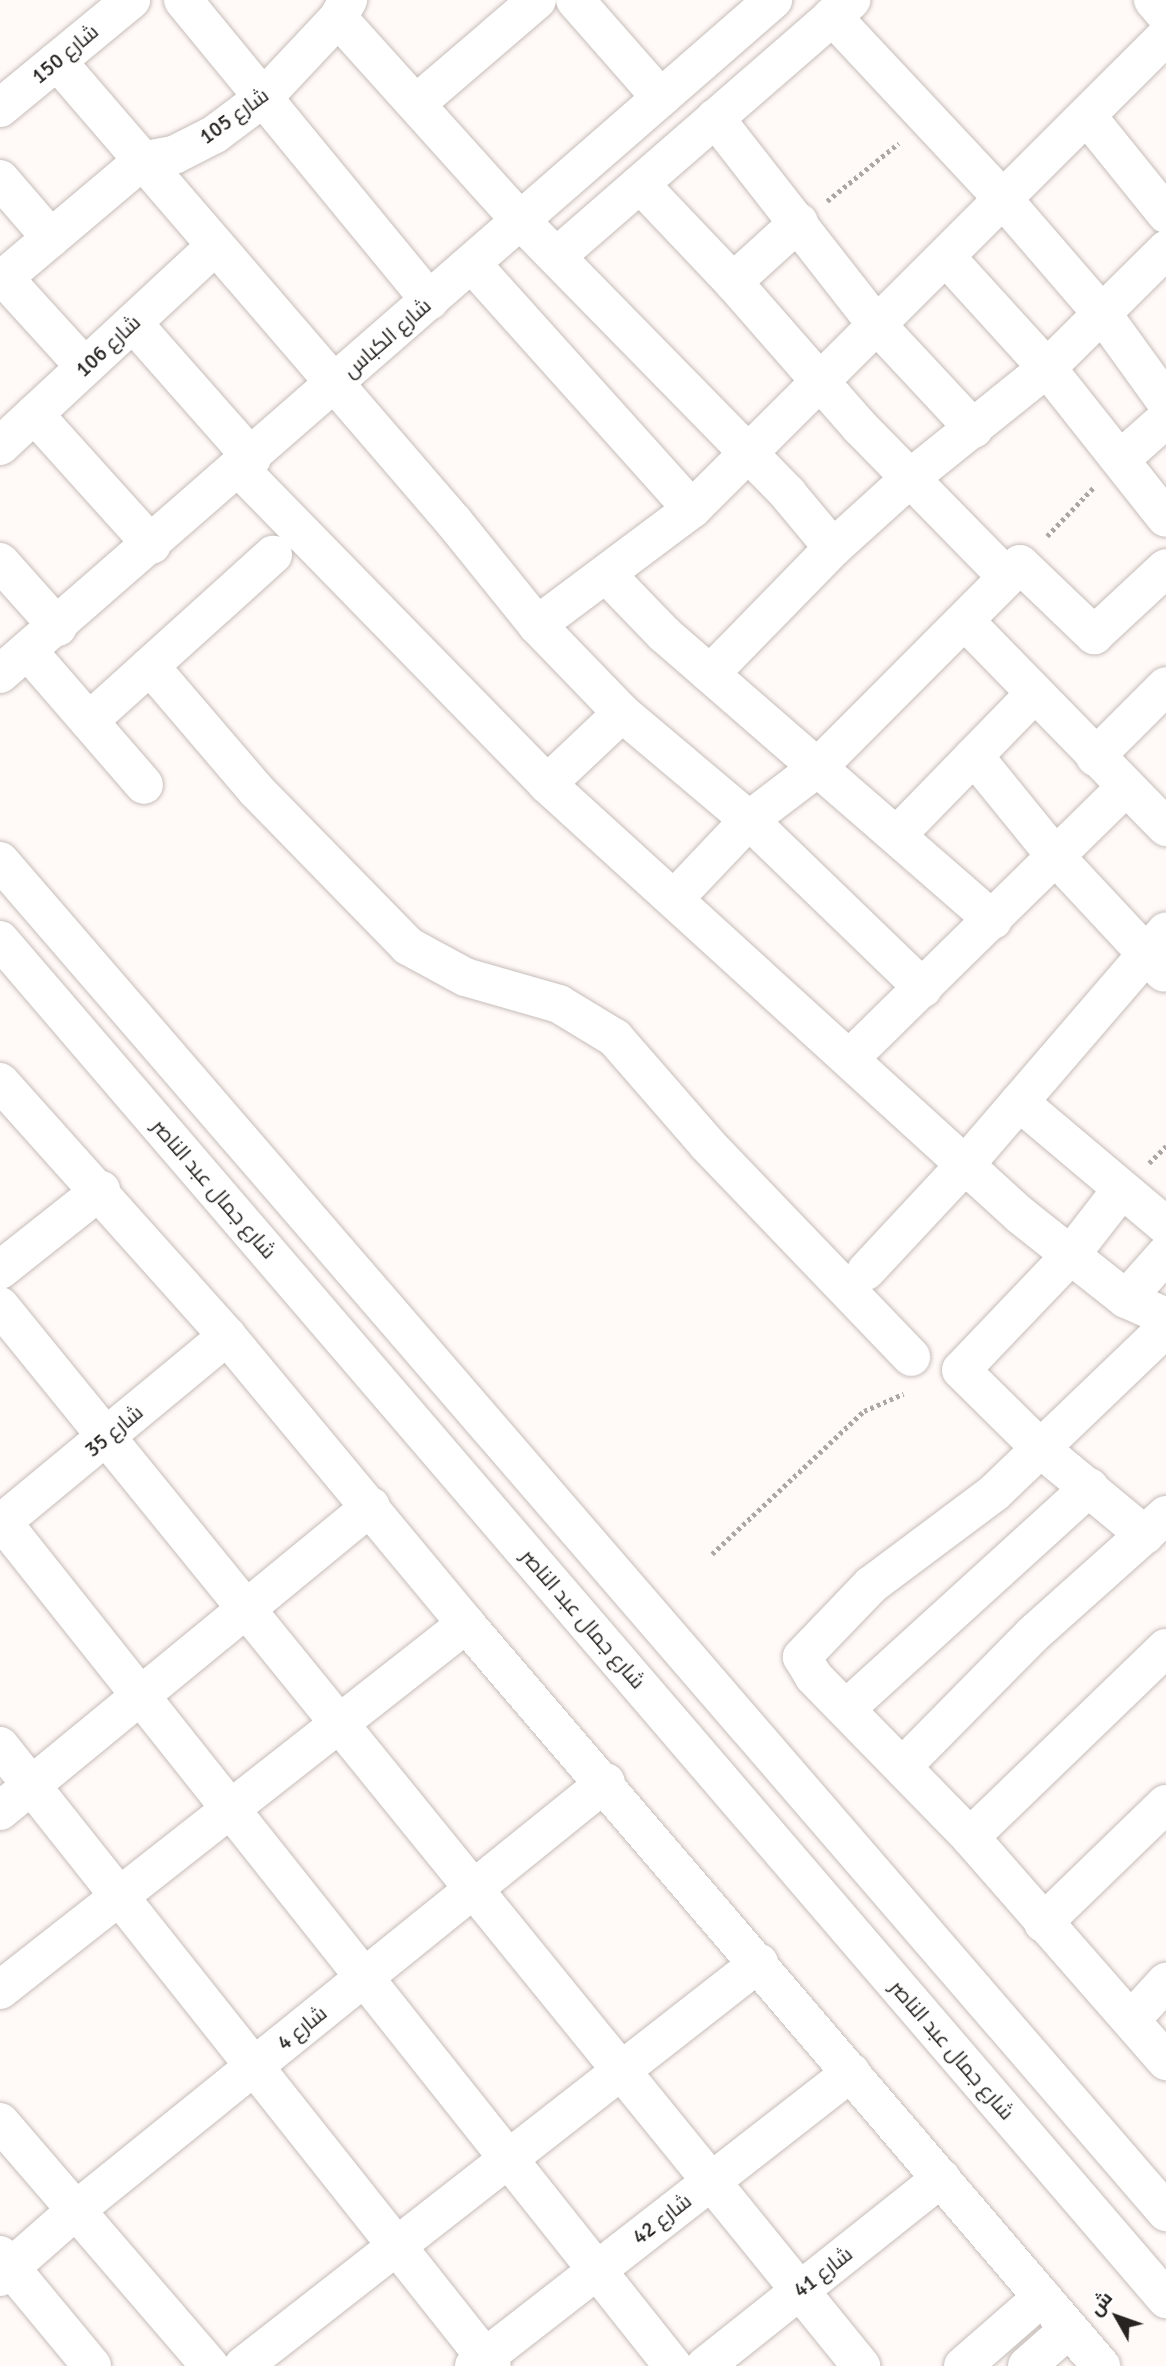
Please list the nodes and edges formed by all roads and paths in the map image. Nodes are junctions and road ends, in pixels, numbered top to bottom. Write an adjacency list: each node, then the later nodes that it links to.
1 (131, 0): 11 (street, شارع 150)
2 (183, 0): 13 (street)
3 (575, 0): 14 (street)
4 (1153, 0): 9 (street)
5 (764, 3): 14 (street, شارع الكباس)
6 (519, 6): 15 (street)
7 (841, 8): 16 (street); 18 (street)
8 (343, 9): 13 (street, شارع 105); 15 (street)
9 (1166, 15)
10 (1166, 36): 17 (street)
11 (57, 61): 12 (street, شارع 150); 19 (street)
12 (6, 91)
13 (263, 98): 19 (street, شارع 105); 34 (street)
14 (661, 98): 24 (street, شارع الكباس)
15 (417, 103): 24 (street)
16 (920, 115): 22 (street); 25 (path)
17 (1087, 116): 22 (street); 23 (street)
18 (715, 118): 21 (street); 25 (street)
19 (142, 161): 26 (street, شارع 105); 27 (street)
20 (0, 178): 26 (street)
21 (640, 184): 29 (street); 33 (street)
22 (1003, 199): 30 (street); 35 (street)
23 (1166, 214)
24 (522, 222): 29 (street); 31 (street, شارع الكباس)
25 (799, 222): 33 (street); 37 (street)
26 (51, 238): 32 (street, شارع 105)
27 (215, 246): 36 (street, شارع 106); 41 (street)
28 (1166, 250): 35 (street)
29 (557, 256): 47 (street)
30 (946, 257): 37 (street); 39 (street)
31 (472, 264): 34 (street, شارع الكباس); 51 (street)
32 (2, 279): 38 (street)
33 (733, 282): 40 (street)
34 (430, 301): 41 (street, شارع الكباس)
35 (1104, 316): 39 (street); 42 (street)
36 (133, 323): 38 (street, شارع 106); 49 (street)
37 (877, 325): 40 (street); 45 (street)
38 (85, 368): 43 (street, شارع 106)
39 (1047, 368): 45 (street); 48 (street)
40 (821, 380): 47 (street); 50 (street)
41 (334, 385): 49 (street, شارع الكباس); 61 (street)
42 (1166, 402)
43 (34, 414): 46 (street, شارع 106); 53 (street)
44 (1166, 419): 48 (street)
45 (974, 429): 50 (street)
46 (0, 446)
47 (748, 453): 51 (street); 54 (street)
48 (1122, 458): 52 (street); 58 (path)
49 (245, 463): 53 (street, شارع الكباس); 73 (street)
50 (909, 479): 54 (street); 58 (street)
51 (692, 509): 59 (street)
52 (1166, 518)
53 (152, 545): 62 (street, شارع الكباس)
54 (834, 548): 65 (street)
55 (273, 555): 64 (street)
56 (0, 562): 62 (street)
57 (1166, 568): 58 (street)
58 (1014, 570): 60 (street)
59 (607, 575): 61 (street); 65 (street)
60 (965, 621): 67 (street); 72 (street)
61 (537, 625): 68 (street)
62 (58, 627): 63 (street, شارع الكباس)
63 (14, 663): 69 (street)
64 (150, 666): 69 (street); 102 (street)
65 (710, 674): 72 (street)
66 (1164, 691): 71 (street)
67 (1034, 694): 70 (street); 71 (street)
68 (622, 713): 73 (street); 76 (street)
69 (89, 721): 74 (street)
70 (974, 756): 78 (street); 79 (street)
71 (1095, 757): 75 (street)
72 (816, 769): 76 (street); 78 (street)
73 (548, 784): 81 (street)
74 (144, 785)
75 (1126, 787): 77 (street); 79 (street)
76 (749, 820): 81 (street); 85 (street)
77 (1166, 827)
78 (897, 835): 82 (street)
79 (1056, 857): 82 (street); 84 (street)
80 (0, 861): 142 (street)
81 (675, 898): 86 (street)
82 (993, 920): 85 (street)
83 (0, 940): 148 (street, شارع جمال عبد الناصر)
84 (1159, 954): 88 (street)
85 (923, 988): 86 (street)
86 (850, 1058): 89 (street)
87 (1, 1086): 90 (street)
88 (1019, 1102): 89 (street); 91 (street)
89 (965, 1165): 94 (street); 96 (street)
90 (101, 1190): 95 (street); 101 (street)
91 (1121, 1190): 92 (street); 94 (street)
92 (1166, 1226)
93 (1166, 1255): 97 (street)
94 (1069, 1257): 97 (street); 103 (street)
95 (0, 1270)
96 (866, 1271)
97 (1126, 1299): 99 (street)
98 (0, 1306): 104 (street)
99 (1166, 1317)
100 (1166, 1328): 105 (street)
101 (227, 1336): 104 (street, شارع 35); 107 (street)
102 (911, 1357)
103 (961, 1370): 105 (street); 110 (path)
104 (107, 1438): 108 (street, شارع 35); 111 (street)
105 (1041, 1449): 106 (street); 115 (street)
106 (1090, 1487): 109 (street); 115 (street)
107 (371, 1506): 111 (street); 112 (street)
108 (1, 1522): 114 (street)
109 (1156, 1525): 118 (street)
110 (712, 1553)
111 (246, 1609): 114 (street); 116 (street)
112 (466, 1624): 116 (street); 119 (street)
113 (1165, 1651): 124 (street)
114 (140, 1696): 120 (street); 122 (street)
115 (847, 1709): 118 (street)
116 (339, 1724): 122 (street); 125 (street)
117 (0, 1745): 120 (street)
118 (904, 1765): 124 (street)
119 (606, 1782): 125 (street, شارع 4); 128 (street)
120 (32, 1786): 123 (street); 126 (street)
121 (1166, 1804): 127 (street)
122 (230, 1809): 126 (street); 129 (street)
123 (0, 1811)
124 (970, 1837): 127 (street)
125 (473, 1889): 129 (street, شارع 4); 135 (street)
126 (120, 1896): 131 (street); 134 (street)
127 (1043, 1923): 132 (street)
128 (758, 1963): 135 (street); 136 (street)
129 (364, 1977): 134 (street, شارع 4); 138 (street)
130 (1166, 1982): 132 (street)
131 (0, 1990)
132 (1130, 2020): 133 (street)
133 (1166, 2061)
134 (255, 2066): 141 (street, شارع 4); 143 (street)
135 (621, 2071): 138 (street); 140 (street)
136 (851, 2071): 139 (street); 140 (street, شارع 42)
137 (0, 2122): 141 (street)
138 (508, 2159): 143 (street); 145 (street)
139 (941, 2178): 146 (street, شارع 41); 147 (street)
140 (710, 2182): 145 (street, شارع 42); 146 (street)
141 (76, 2210): 144 (street, شارع 4); 152 (street)
142 (1166, 2212)
143 (397, 2246): 150 (street); 153 (street)
144 (4, 2267): 151 (street)
145 (596, 2270): 150 (street, شارع 42); 154 (street)
146 (800, 2291): 155 (street, شارع 41); 156 (street)
147 (1042, 2297): 149 (street); 157 (street)
148 (1166, 2299)
149 (1069, 2329): 158 (street); 159 (street)
150 (484, 2363)
151 (92, 2366)
152 (210, 2366)
153 (243, 2366)
154 (673, 2366)
155 (705, 2366)
156 (861, 2366)
157 (962, 2366)
158 (1027, 2366)
159 (1101, 2366)

